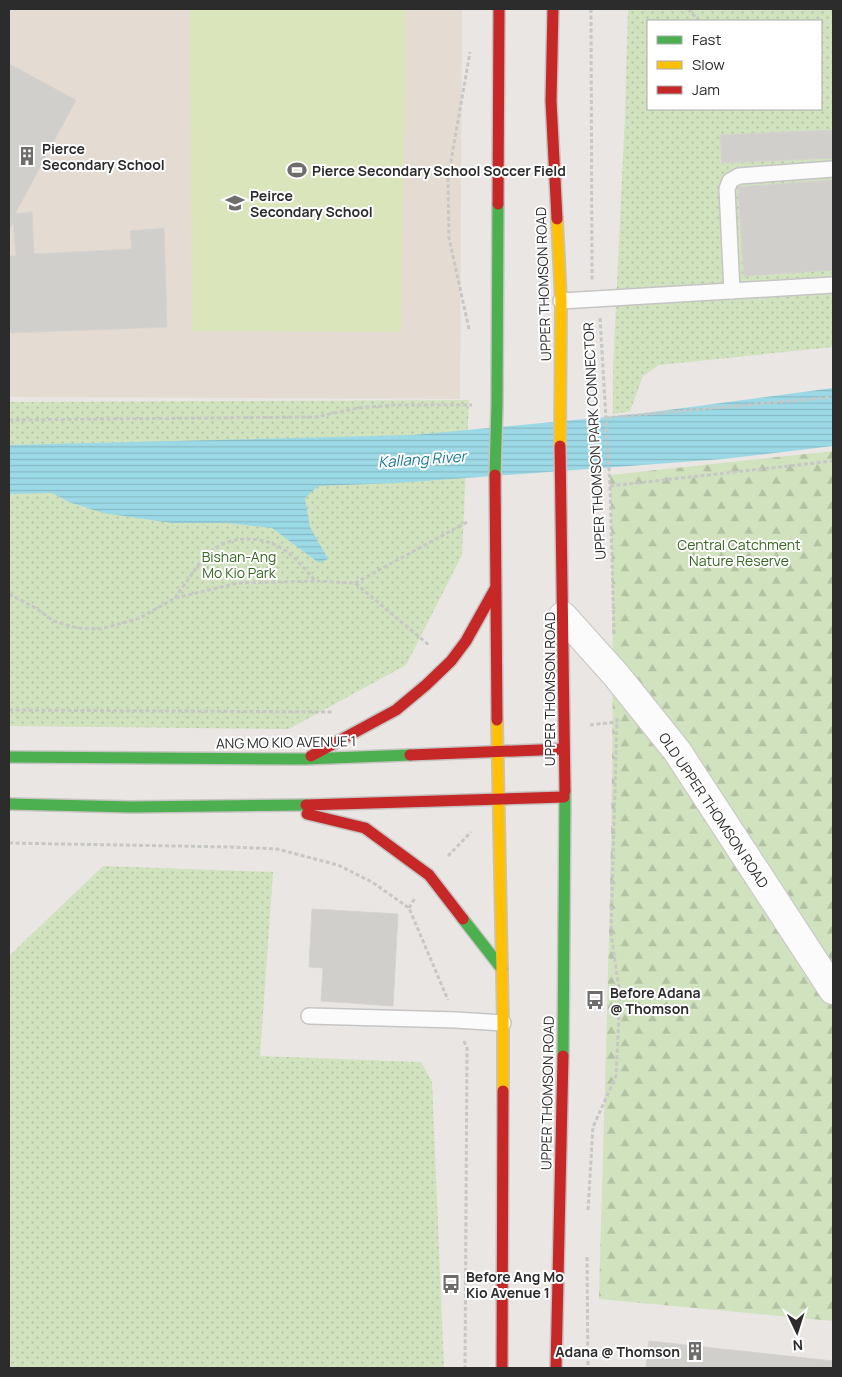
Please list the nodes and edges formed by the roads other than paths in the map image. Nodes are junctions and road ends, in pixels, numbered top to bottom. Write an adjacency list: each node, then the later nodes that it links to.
1 (499, 9): 7 (main road)
2 (553, 9): 6 (main road, UPPER THOMSON ROAD)
3 (833, 168): 5 (lane)
4 (833, 285): 5 (lane)
5 (732, 291): 6 (lane)
6 (561, 301): 8 (main road, UPPER THOMSON ROAD)
7 (495, 589): 10 (main road); 12 (main road)
8 (563, 616): 9 (main road, UPPER THOMSON ROAD); 18 (street, OLD UPPER THOMSON ROAD)
9 (564, 749): 10 (main road, ANG MO KIO AVENUE 1); 13 (main road, UPPER THOMSON ROAD)
10 (498, 751): 12 (main road, ANG MO KIO AVENUE 1); 14 (main road)
11 (9, 756): 12 (main road, ANG MO KIO AVENUE 1)
12 (305, 759)
13 (564, 797): 14 (main road); 22 (main road, UPPER THOMSON ROAD)
14 (498, 799): 16 (main road); 17 (main road)
15 (9, 804): 16 (main road)
16 (273, 806): 17 (main road)
17 (502, 969): 20 (main road)
18 (833, 990)
19 (309, 1016): 20 (lane)
20 (503, 1023): 21 (main road)
21 (502, 1368)
22 (556, 1368)

